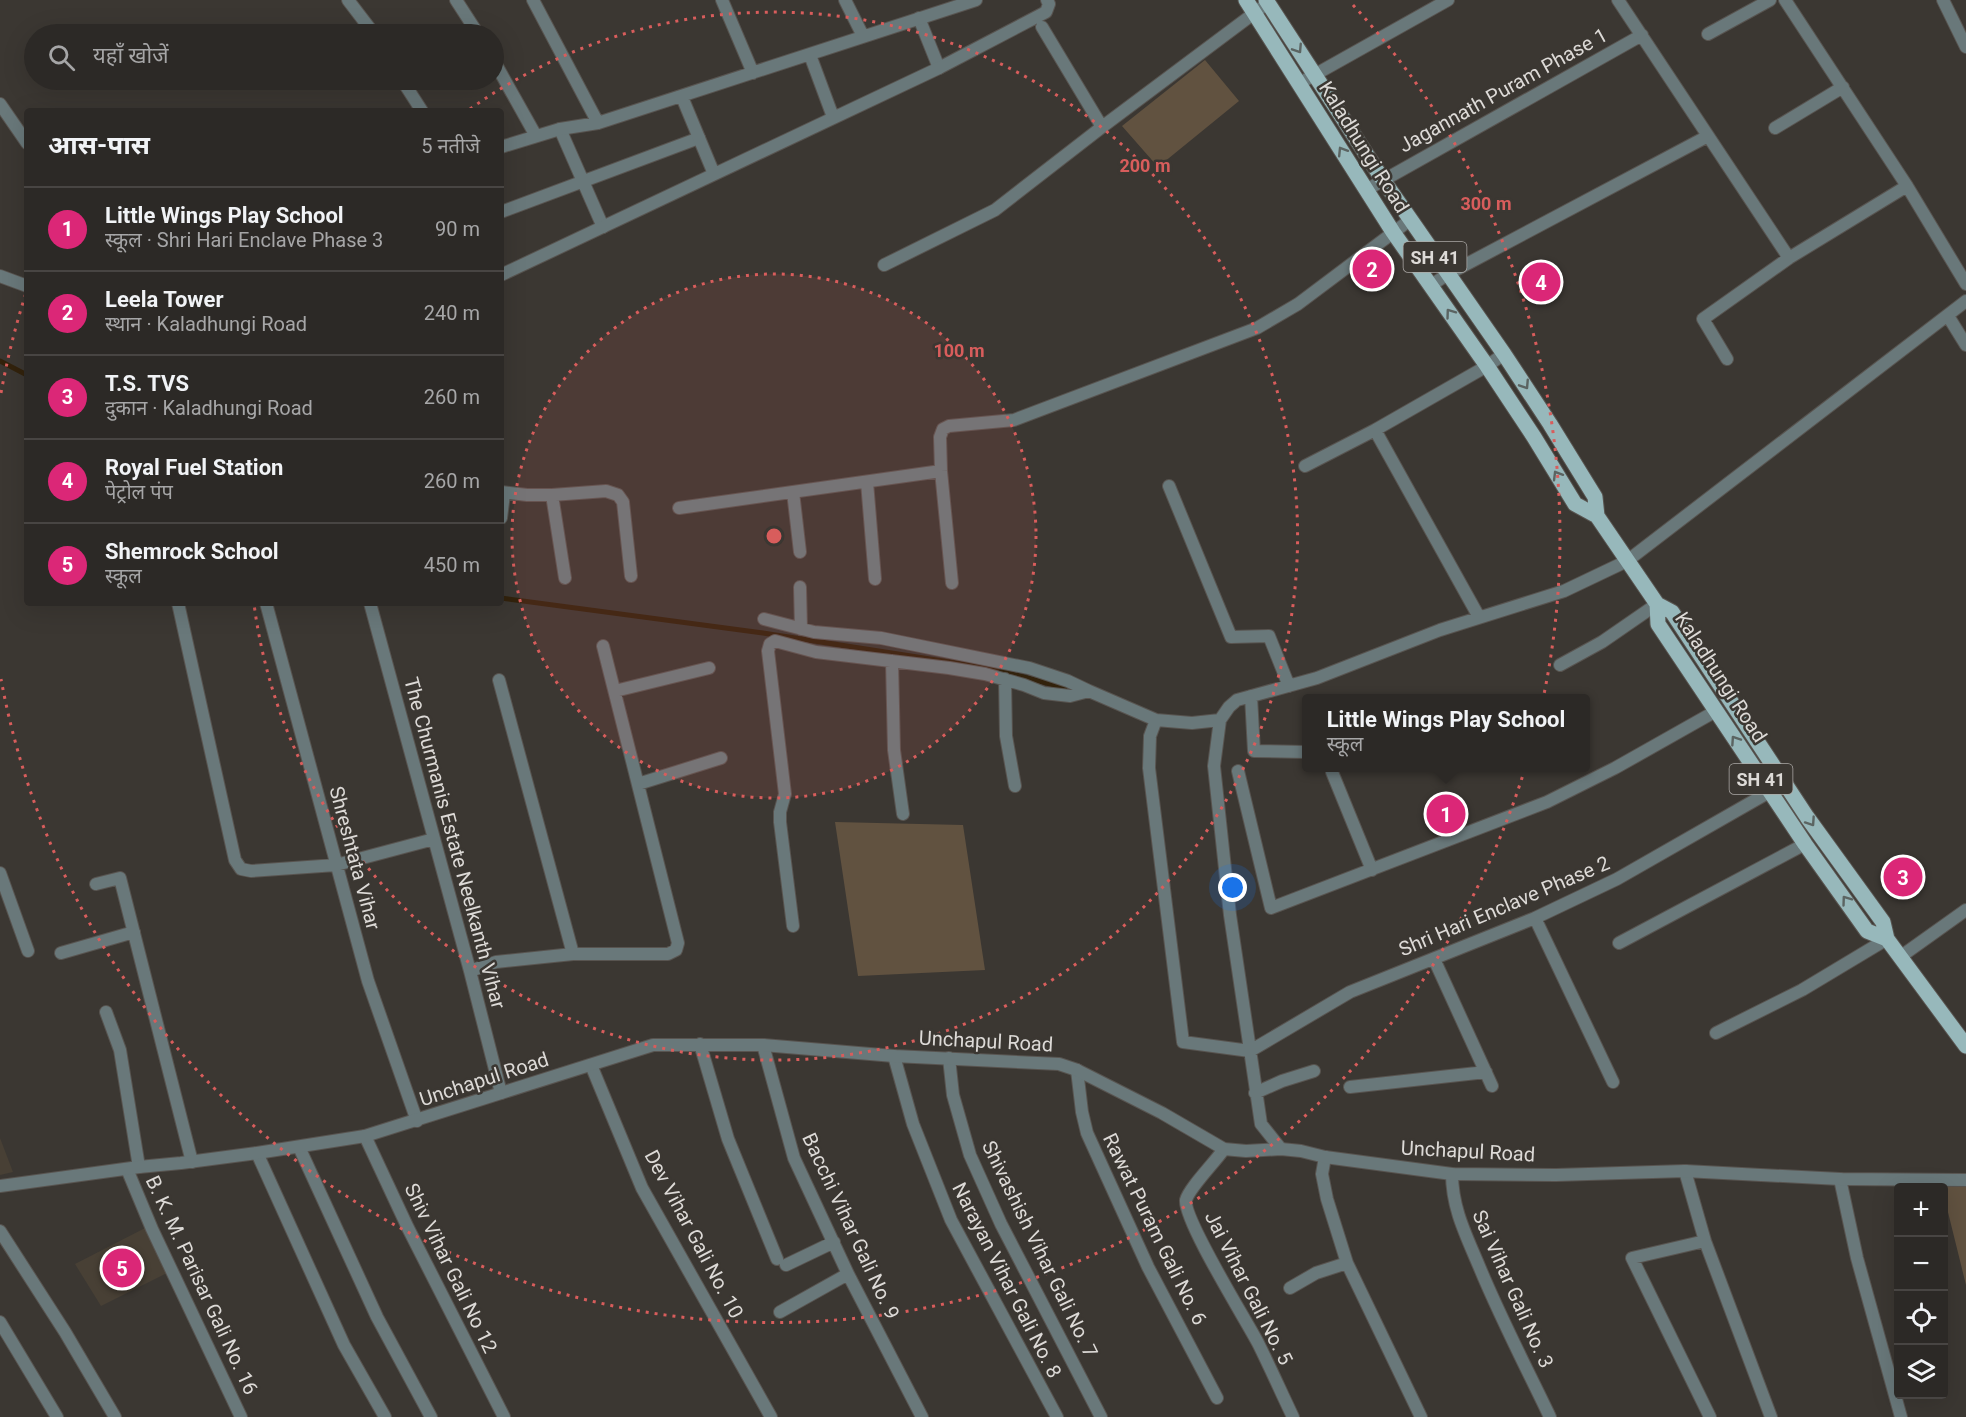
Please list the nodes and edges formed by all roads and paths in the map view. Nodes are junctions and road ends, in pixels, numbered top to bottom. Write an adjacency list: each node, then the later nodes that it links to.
1 (348, 0): 16 (street)
2 (456, 0): 17 (street)
3 (533, 0): 35 (street)
4 (722, 0): 25 (street)
5 (845, 0): 21 (street)
6 (976, 0): 15 (street)
7 (1047, 0): 24 (street)
8 (1448, 0): 26 (street)
9 (1618, 0): 20 (street, Jagannath Puram Phase 1)
10 (1770, 0): 19 (street)
11 (1785, 0): 29 (street)
12 (1943, 0): 22 (street)
13 (1268, 2): 14 (street); 26 (main road, Kaladhungi Road / SH 41, one-way to 26)
14 (1250, 6): 28 (main road, Kaladhungi Road / SH 41); 36 (street)
15 (919, 18): 21 (street); 24 (street)
16 (366, 24)
17 (472, 24)
18 (1042, 27): 36 (street)
19 (1708, 34)
20 (1642, 35): 40 (street, Jagannath Puram Phase 1); 45 (street, Jagannath Puram Phase 1)
21 (862, 36): 23 (street)
22 (1966, 47)
23 (810, 55): 25 (street); 34 (street)
24 (939, 68): 34 (street)
25 (753, 73): 31 (street)
26 (1315, 75): 28 (street); 45 (main road, Kaladhungi Road / SH 41)
27 (504, 79): 39 (street)
28 (1300, 83): 48 (main road, Kaladhungi Road / SH 41, one-way to 28)
29 (1843, 87): 37 (street); 47 (street)
30 (408, 90): 33 (street)
31 (682, 97): 35 (street); 41 (street)
32 (0, 104): 42 (street)
33 (420, 108)
34 (833, 117): 44 (street)
35 (598, 123): 38 (street)
36 (1102, 127): 54 (street)
37 (1775, 128)
38 (560, 129): 39 (street); 46 (street)
39 (536, 136): 43 (street)
40 (1708, 136): 53 (street, Jagannath Puram Phase 1); 56 (street)
41 (699, 138): 44 (street); 46 (street)
42 (24, 139)
43 (504, 146)
44 (714, 174): 51 (street)
45 (1383, 180): 48 (street, Jagannath Puram Phase 1); 50 (main road, Kaladhungi Road / SH 41)
46 (583, 183): 49 (street); 51 (street)
47 (1907, 186): 53 (street); 58 (street)
48 (1366, 190): 52 (main road, Kaladhungi Road / SH 41)
49 (504, 211)
50 (1410, 220): 52 (street); 56 (main road, Kaladhungi Road / SH 41)
51 (603, 227): 55 (street)
52 (1393, 232): 60 (main road, Kaladhungi Road / SH 41); 69 (street)
53 (1789, 258): 65 (street)
54 (884, 265)
55 (504, 274)
56 (1448, 274): 60 (street); 64 (main road, Kaladhungi Road / SH 41)
57 (0, 276): 59 (street)
58 (1966, 284)
59 (24, 285)
60 (1430, 286): 66 (main road, Kaladhungi Road / SH 41, one-way to 60)
61 (1966, 301): 62 (street)
62 (1948, 316): 63 (street); 78 (street)
63 (1966, 345)
64 (1504, 354): 66 (street); 76 (main road, Kaladhungi Road / SH 41, one-way to 76)
65 (1727, 359)
66 (1488, 366): 67 (street); 76 (main road, Kaladhungi Road / SH 41, one-way to 66)
67 (1375, 430): 68 (street); 88 (street)
68 (1305, 466)
69 (941, 471): 70 (street); 82 (street)
70 (867, 482): 72 (street); 81 (street)
71 (1169, 486): 97 (street)
72 (793, 492): 75 (street); 77 (street)
73 (504, 493): 74 (street)
74 (552, 495): 79 (street); 80 (street)
75 (679, 508)
76 (1597, 516): 78 (main road, Kaladhungi Road / SH 41)
77 (800, 552)
78 (1627, 561): 84 (main road, Kaladhungi Road / SH 41); 88 (street)
79 (631, 576)
80 (565, 578)
81 (875, 579)
82 (952, 583)
83 (800, 587): 90 (street)
84 (1657, 604): 93 (street); 101 (main road, Kaladhungi Road / SH 41); 108 (main road, Kaladhungi Road / SH 41)
85 (179, 606): 115 (street)
86 (267, 606): 115 (street, Shreshtata Vihar)
87 (371, 606): 113 (street, The Churmanis Estate Neelkanth Vihar)
88 (1479, 617): 97 (street)
89 (765, 619): 90 (street)
90 (801, 629): 98 (street)
91 (603, 646): 99 (street)
92 (892, 661): 96 (street); 112 (street); 121 (street)
93 (1560, 665)
94 (709, 668): 99 (street)
95 (499, 680): 127 (street)
96 (1005, 680): 98 (street); 110 (street)
97 (1289, 686): 100 (street)
98 (1089, 691): 102 (street)
99 (615, 692): 109 (street)
100 (1251, 696): 103 (street); 104 (street)
101 (1716, 711): 111 (main road, Kaladhungi Road / SH 41, one-way to 101); 116 (street)
102 (1155, 720): 103 (street); 136 (street)
103 (1220, 720): 136 (street)
104 (1302, 752)
105 (721, 758): 109 (street)
106 (1238, 771): 116 (street)
107 (1332, 772): 116 (street)
108 (1785, 783): 111 (street, Shri Hari Enclave Phase 2); 123 (main road, Kaladhungi Road / SH 41, one-way to 123)
109 (638, 784): 127 (street)
110 (1015, 786)
111 (1770, 793): 114 (main road, Kaladhungi Road / SH 41); 120 (street, Shri Hari Enclave Phase 2)
112 (903, 814)
113 (434, 839): 115 (street); 130 (street, The Churmanis Estate Neelkanth Vihar)
114 (1805, 844): 123 (main road, Kaladhungi Road / SH 41, one-way to 114); 124 (street)
115 (336, 865): 148 (street, Shreshtata Vihar)
116 (1372, 870)
117 (0, 873): 125 (street)
118 (96, 884): 122 (street)
119 (1966, 910): 128 (street)
120 (1535, 918): 129 (street, Shri Hari Enclave Phase 2); 143 (street)
121 (793, 926)
122 (134, 932): 126 (street); 155 (street)
123 (1887, 939): 128 (main road, Kaladhungi Road / SH 41); 132 (street)
124 (1619, 943)
125 (28, 951)
126 (61, 953)
127 (573, 954): 130 (street)
128 (1900, 957): 135 (main road, Kaladhungi Road / SH 41)
129 (1434, 959): 136 (street, Shri Hari Enclave Phase 2); 142 (street)
130 (470, 971): 146 (street, The Churmanis Estate Neelkanth Vihar)
131 (106, 1012): 156 (street, B. K. M. Parisar Gali No. 16)
132 (1716, 1033)
133 (700, 1044): 134 (street, Unchapul Road); 139 (street, Unchapul Road); 164 (street)
134 (763, 1045): 137 (street, Unchapul Road); 164 (street, Bacchi Vihar Gali No. 9)
135 (1966, 1046)
136 (1250, 1051): 147 (street)
137 (894, 1056): 138 (street, Unchapul Road); 179 (street, Narayan Vihar Gali No. 8)
138 (949, 1059): 140 (street, Unchapul Road); 180 (street, Shivashish Vihar Gali No. 7)
139 (591, 1065): 146 (street, Unchapul Road); 177 (street, Dev Vihar Gali No. 10)
140 (1077, 1070): 151 (street, Unchapul Road); 170 (street, Rawat Puram Gali No. 6)
141 (1314, 1071): 147 (street)
142 (1486, 1072): 144 (street); 145 (street)
143 (1613, 1082)
144 (1492, 1086)
145 (1350, 1087)
146 (501, 1093): 148 (street, Unchapul Road)
147 (1255, 1093): 152 (street)
148 (417, 1121): 149 (street, Unchapul Road)
149 (365, 1136): 150 (street, Unchapul Road); 176 (street, Shiv Vihar Gali No 12)
150 (299, 1147): 153 (street, Unchapul Road); 175 (street)
151 (1224, 1149): 152 (street, Unchapul Road); 181 (street, Jai Vihar Gali No. 5)
152 (1281, 1149): 154 (street, Unchapul Road)
153 (257, 1153): 155 (street, Unchapul Road); 174 (street)
154 (1325, 1157): 158 (street, Unchapul Road); 165 (street)
155 (192, 1162): 156 (street, Unchapul Road)
156 (133, 1168): 161 (street, Unchapul Road); 173 (street, B. K. M. Parisar Gali No. 16)
157 (1685, 1171): 158 (street, Unchapul Road); 159 (street, Unchapul Road); 163 (street)
158 (1452, 1174): 183 (street, Sai Vihar Gali No. 3)
159 (1840, 1179): 160 (street, Unchapul Road); 186 (street)
160 (1966, 1180)
161 (0, 1186)
162 (0, 1231): 172 (street)
163 (1705, 1241): 184 (street); 185 (street)
164 (834, 1242): 166 (street, Bacchi Vihar Gali No. 9)
165 (1347, 1263): 167 (street); 182 (street)
166 (848, 1274): 168 (street); 178 (street, Bacchi Vihar Gali No. 9)
167 (1290, 1288)
168 (780, 1312)
169 (0, 1322): 171 (street)
170 (1217, 1398)
171 (57, 1417)
172 (115, 1417)
173 (241, 1417)
174 (385, 1417)
175 (431, 1417)
176 (504, 1417)
177 (771, 1417)
178 (922, 1417)
179 (1057, 1417)
180 (1101, 1417)
181 (1293, 1417)
182 (1421, 1417)
183 (1550, 1417)
184 (1710, 1417)
185 (1771, 1417)
186 (1901, 1417)

